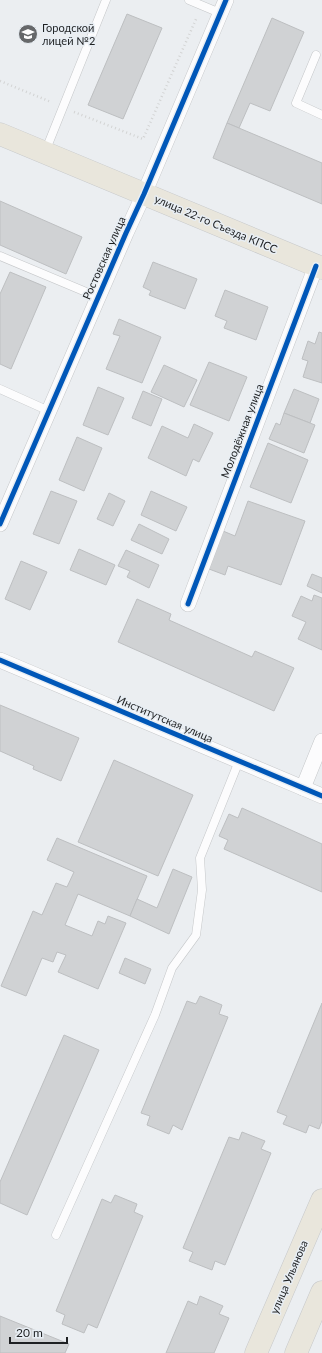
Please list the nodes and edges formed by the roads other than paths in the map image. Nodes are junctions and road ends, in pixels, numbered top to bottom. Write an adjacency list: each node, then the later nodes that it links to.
1 (106, 0): 7 (lane)
2 (189, 0): 3 (lane)
3 (223, 7): 8 (street, Ростовская улица)
4 (316, 55): 5 (lane)
5 (322, 115)
6 (0, 134): 7 (main road, улица 22-го Съезда КПСС)
7 (45, 153): 8 (main road, улица 22-го Съезда КПСС)
8 (144, 194): 10 (main road, улица 22-го Съезда КПСС); 11 (street, Ростовская улица)
9 (0, 256): 11 (lane)
10 (319, 267): 15 (street, Молодёжная улица)
11 (98, 297): 13 (street, Ростовская улица)
12 (0, 389): 13 (lane)
13 (49, 411): 14 (street, Ростовская улица)
14 (0, 524)
15 (188, 604)
16 (0, 660): 18 (street, Институтская улица)
17 (322, 741): 19 (street)
18 (239, 761): 19 (street, Институтская улица); 22 (lane)
19 (303, 788): 20 (street, Институтская улица)
20 (322, 796)
21 (322, 1200): 24 (main road, улица Ульянова)
22 (56, 1235)
23 (322, 1292): 25 (main road)
24 (256, 1353)
25 (296, 1353)

